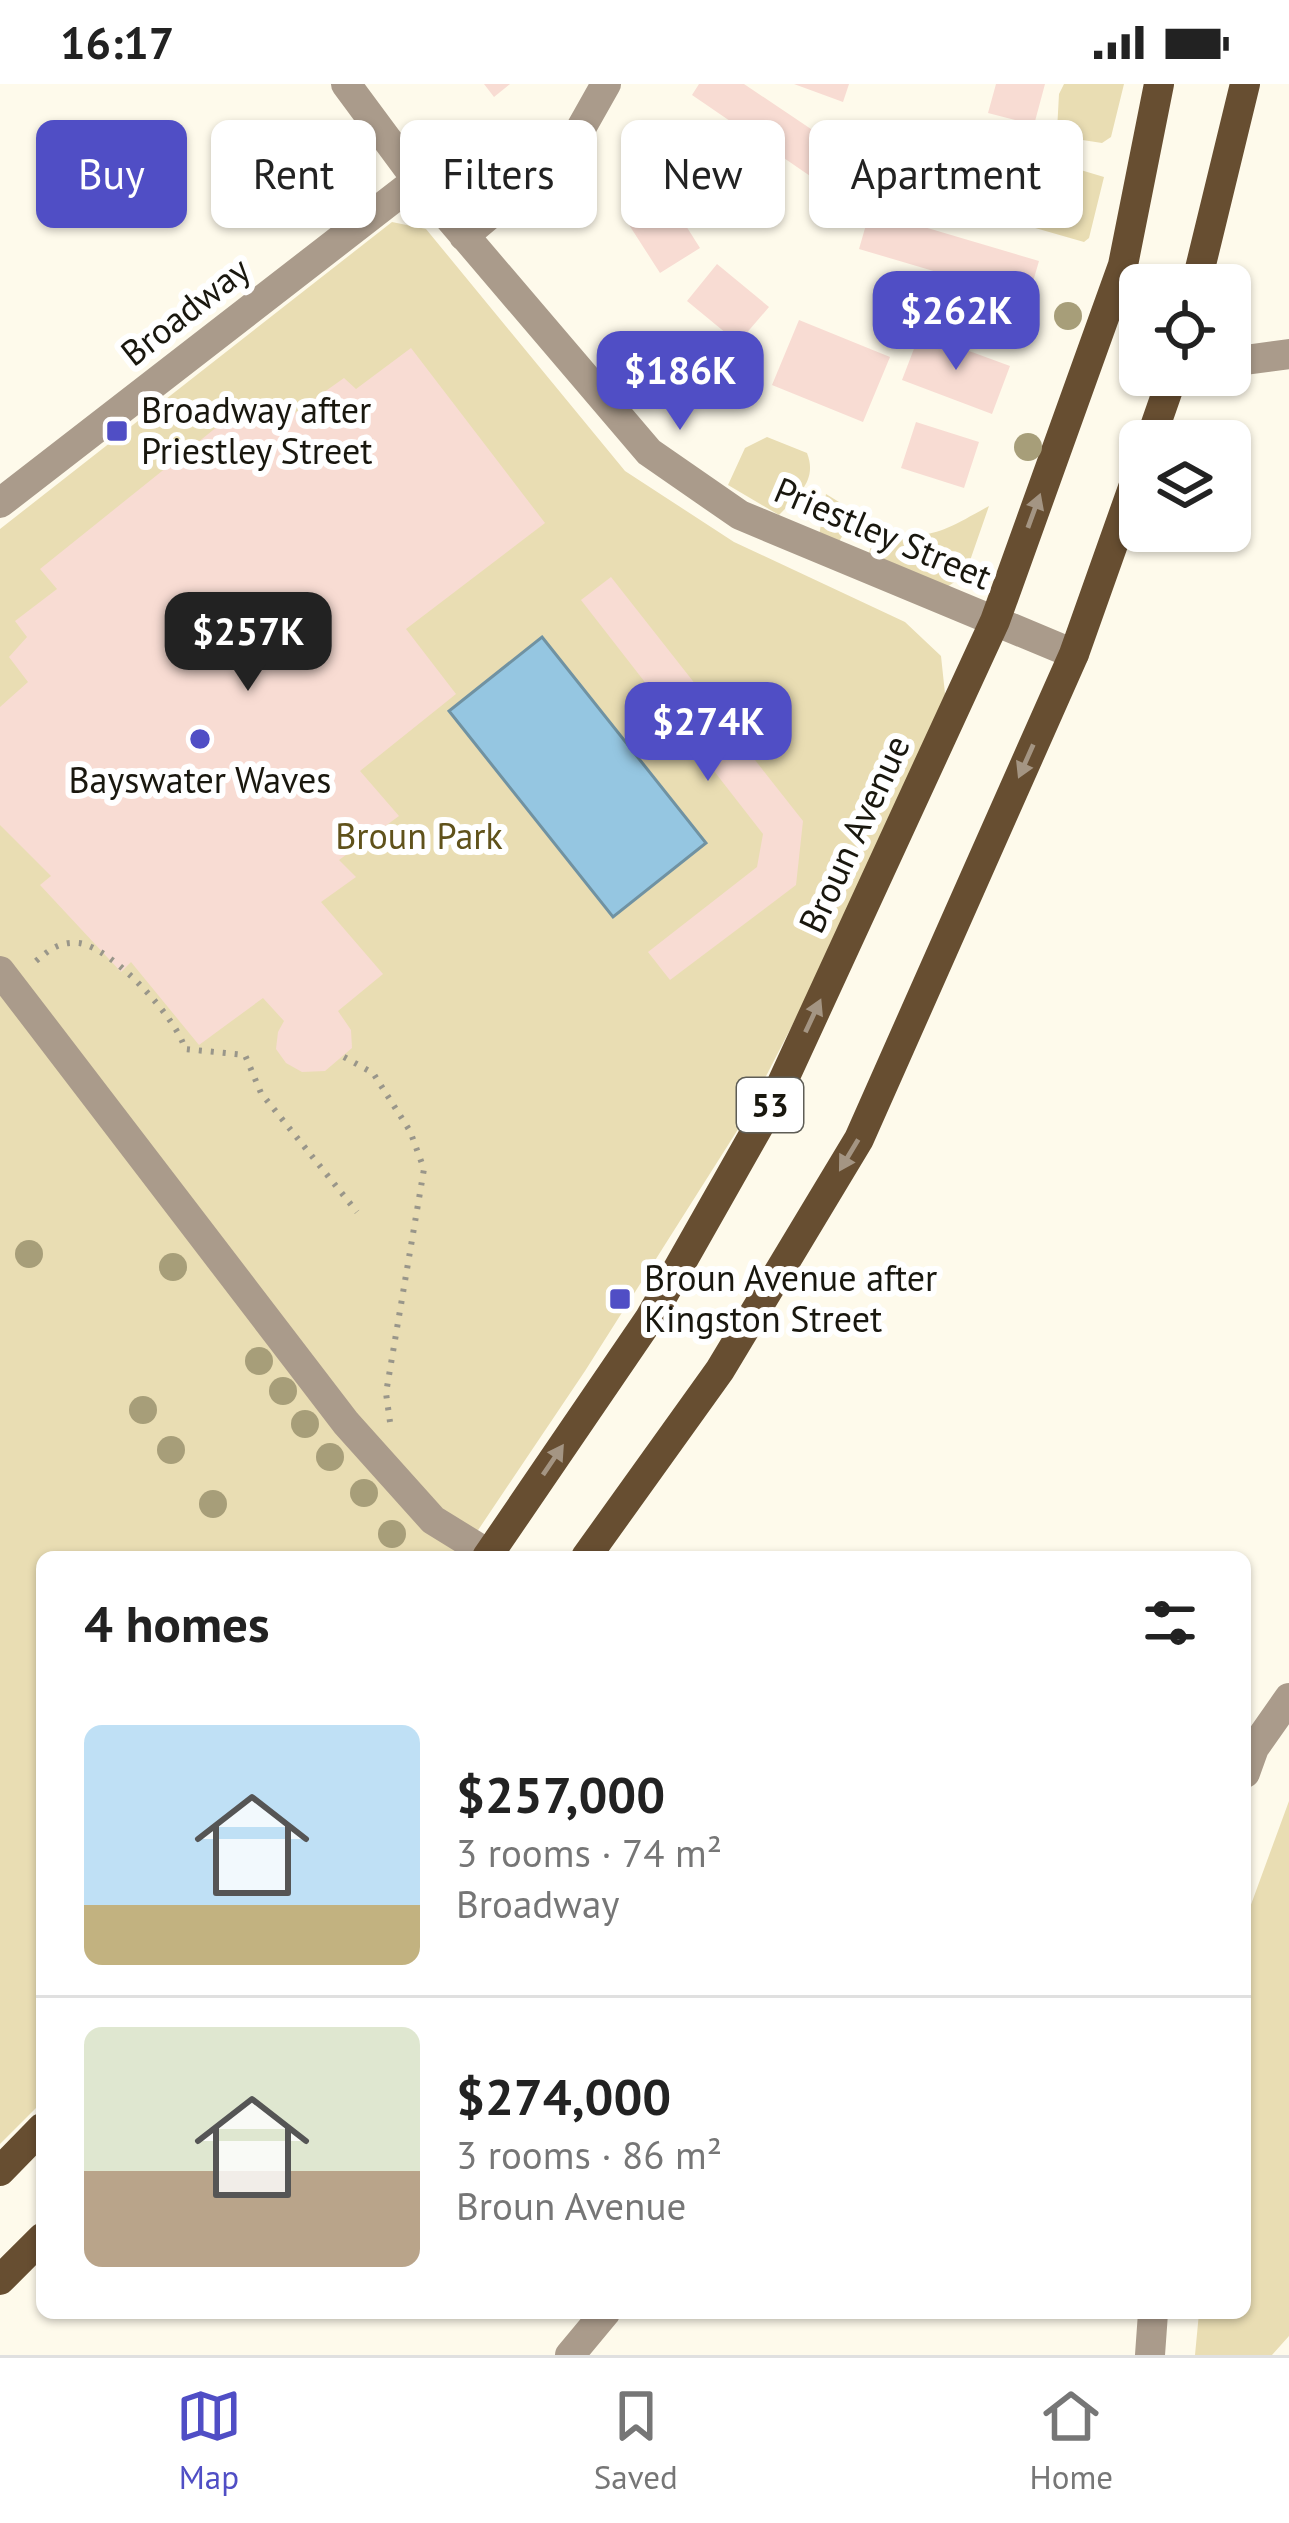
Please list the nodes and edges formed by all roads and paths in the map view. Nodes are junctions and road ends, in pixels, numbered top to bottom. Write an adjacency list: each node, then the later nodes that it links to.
1 (346, 84): 5 (street, Priestley Street)
2 (606, 84): 8 (street)
3 (1159, 84): 14 (main road, Broun Avenue / 53, one-way to 3)
4 (1245, 84): 9 (main road)
5 (400, 157)
6 (400, 193): 12 (street, Broadway)
7 (457, 228): 8 (street, Priestley Street)
8 (464, 236): 14 (street, Priestley Street)
9 (1201, 264)
10 (1289, 354): 11 (street)
11 (1251, 359)
12 (0, 503)
13 (1119, 527): 15 (main road, 53)
14 (994, 621): 15 (street, Priestley Street); 22 (main road, Broun Avenue / 53, one-way to 14)
15 (1074, 654): 23 (main road, 53, one-way to 23)
16 (48, 951): 19 (path)
17 (0, 971): 21 (street)
18 (344, 1058): 20 (path)
19 (357, 1212)
20 (392, 1435)
21 (482, 1551)
22 (493, 1551)
23 (590, 1551)
24 (1289, 1698): 25 (street)
25 (1251, 1756)
26 (36, 2134): 27 (main road)
27 (0, 2170)
28 (36, 2244): 29 (main road)
29 (0, 2280)
30 (600, 2319): 32 (street)
31 (1153, 2319): 33 (street)
32 (570, 2355)
33 (1150, 2355)

